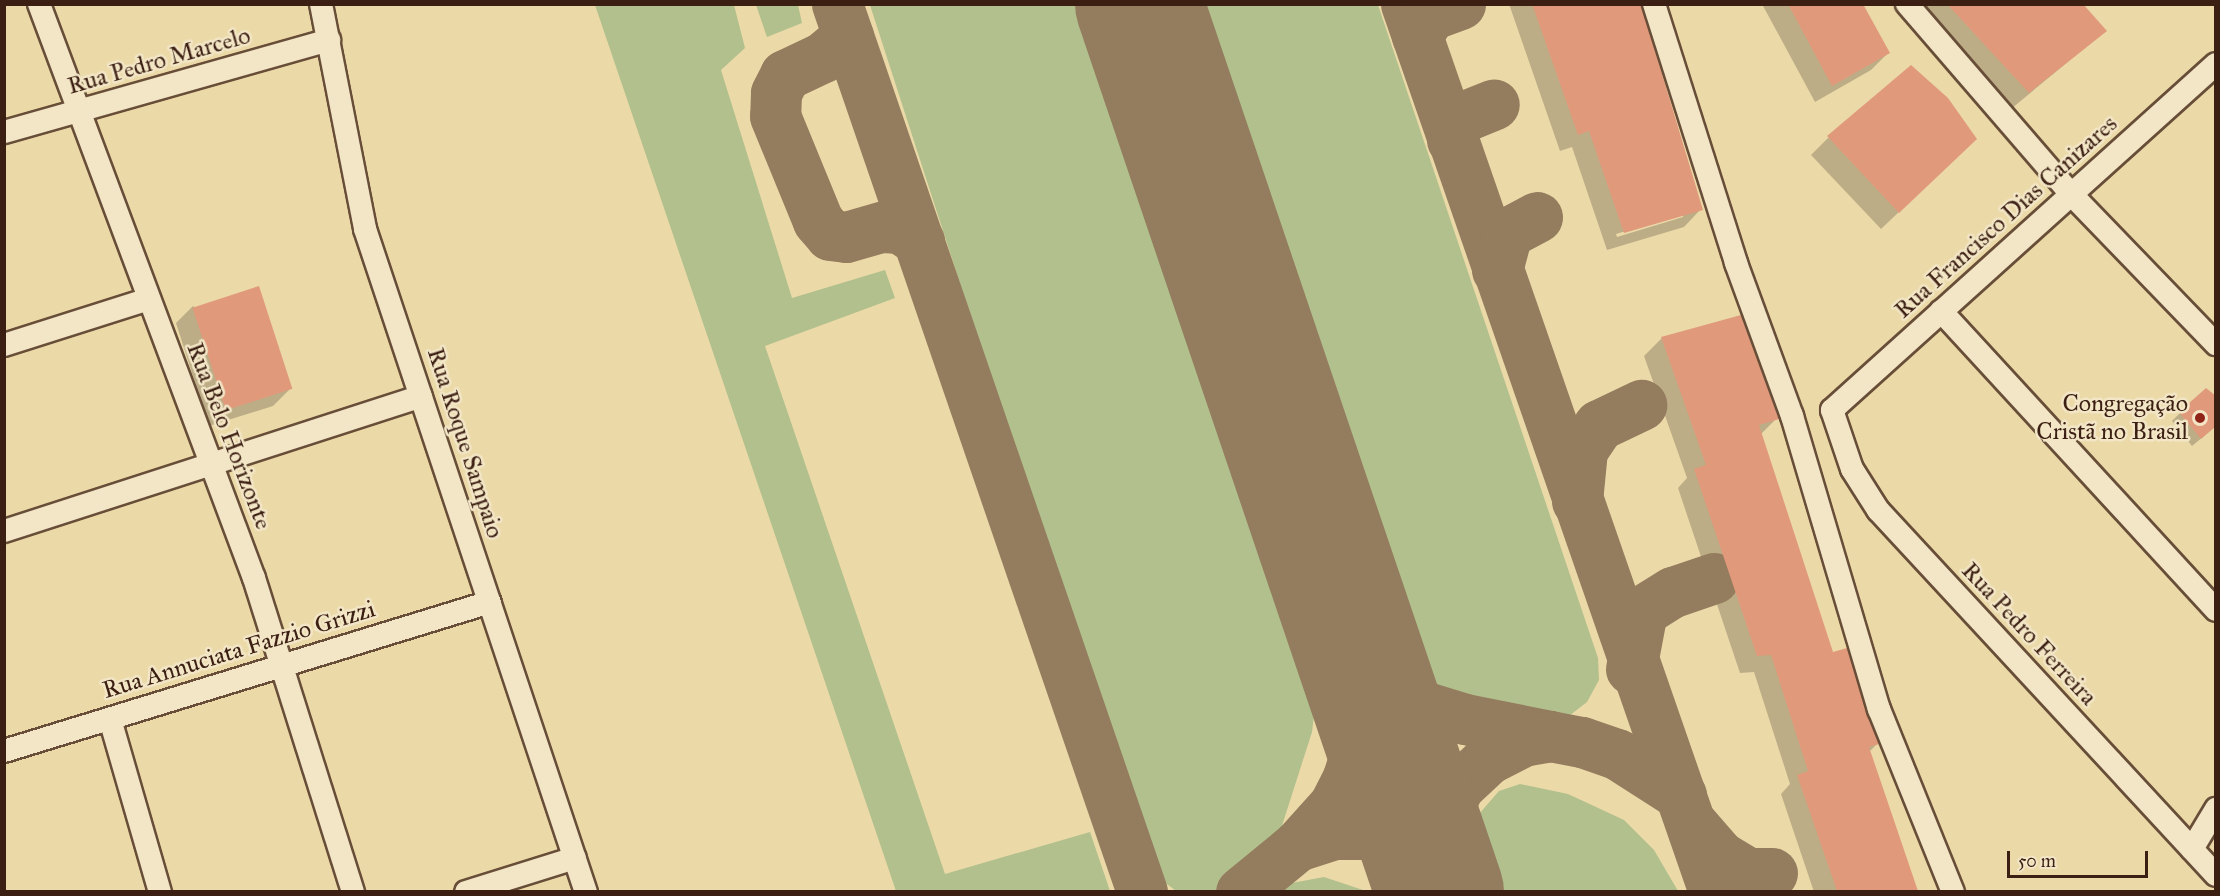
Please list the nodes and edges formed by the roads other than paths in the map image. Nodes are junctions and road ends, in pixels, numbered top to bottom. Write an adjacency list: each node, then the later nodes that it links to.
1 (39, 4): 7 (street, Rua Belo Horizonte)
2 (321, 4): 5 (street, Rua Roque Sampaio)
3 (1654, 4): 31 (street)
4 (1907, 4): 9 (street)
5 (329, 40): 7 (street, Rua Pedro Marcelo); 14 (street, Rua Roque Sampaio)
6 (2213, 70): 9 (street, Rua Francisco Dias Canizares)
7 (78, 113): 8 (street, Rua Pedro Marcelo); 10 (street, Rua Belo Horizonte)
8 (4, 132)
9 (2071, 194): 11 (street, Rua Francisco Dias Canizares); 12 (street)
10 (149, 299): 13 (street); 16 (street, Rua Belo Horizonte)
11 (1941, 311): 15 (street, Rua Francisco Dias Canizares); 19 (street)
12 (2216, 344)
13 (4, 345)
14 (421, 396): 16 (street); 18 (street, Rua Roque Sampaio)
15 (1832, 410): 24 (street, Rua Pedro Ferreira)
16 (210, 465): 17 (street); 20 (street, Rua Belo Horizonte)
17 (4, 531)
18 (490, 602): 20 (street, Rua Annuciata Fazzio Grizzi); 25 (street, Rua Roque Sampaio)
19 (2216, 610)
20 (283, 664): 21 (street, Rua Annuciata Fazzio Grizzi); 28 (street, Rua Belo Horizonte)
21 (110, 719): 22 (street, Rua Annuciata Fazzio Grizzi); 27 (street)
22 (4, 751)
23 (2216, 809): 24 (street)
24 (2192, 849): 26 (street, Rua Pedro Ferreira)
25 (575, 858): 29 (street); 30 (street, Rua Roque Sampaio)
26 (2216, 875)
27 (160, 891)
28 (354, 891)
29 (466, 891)
30 (586, 891)
31 (1953, 891)

